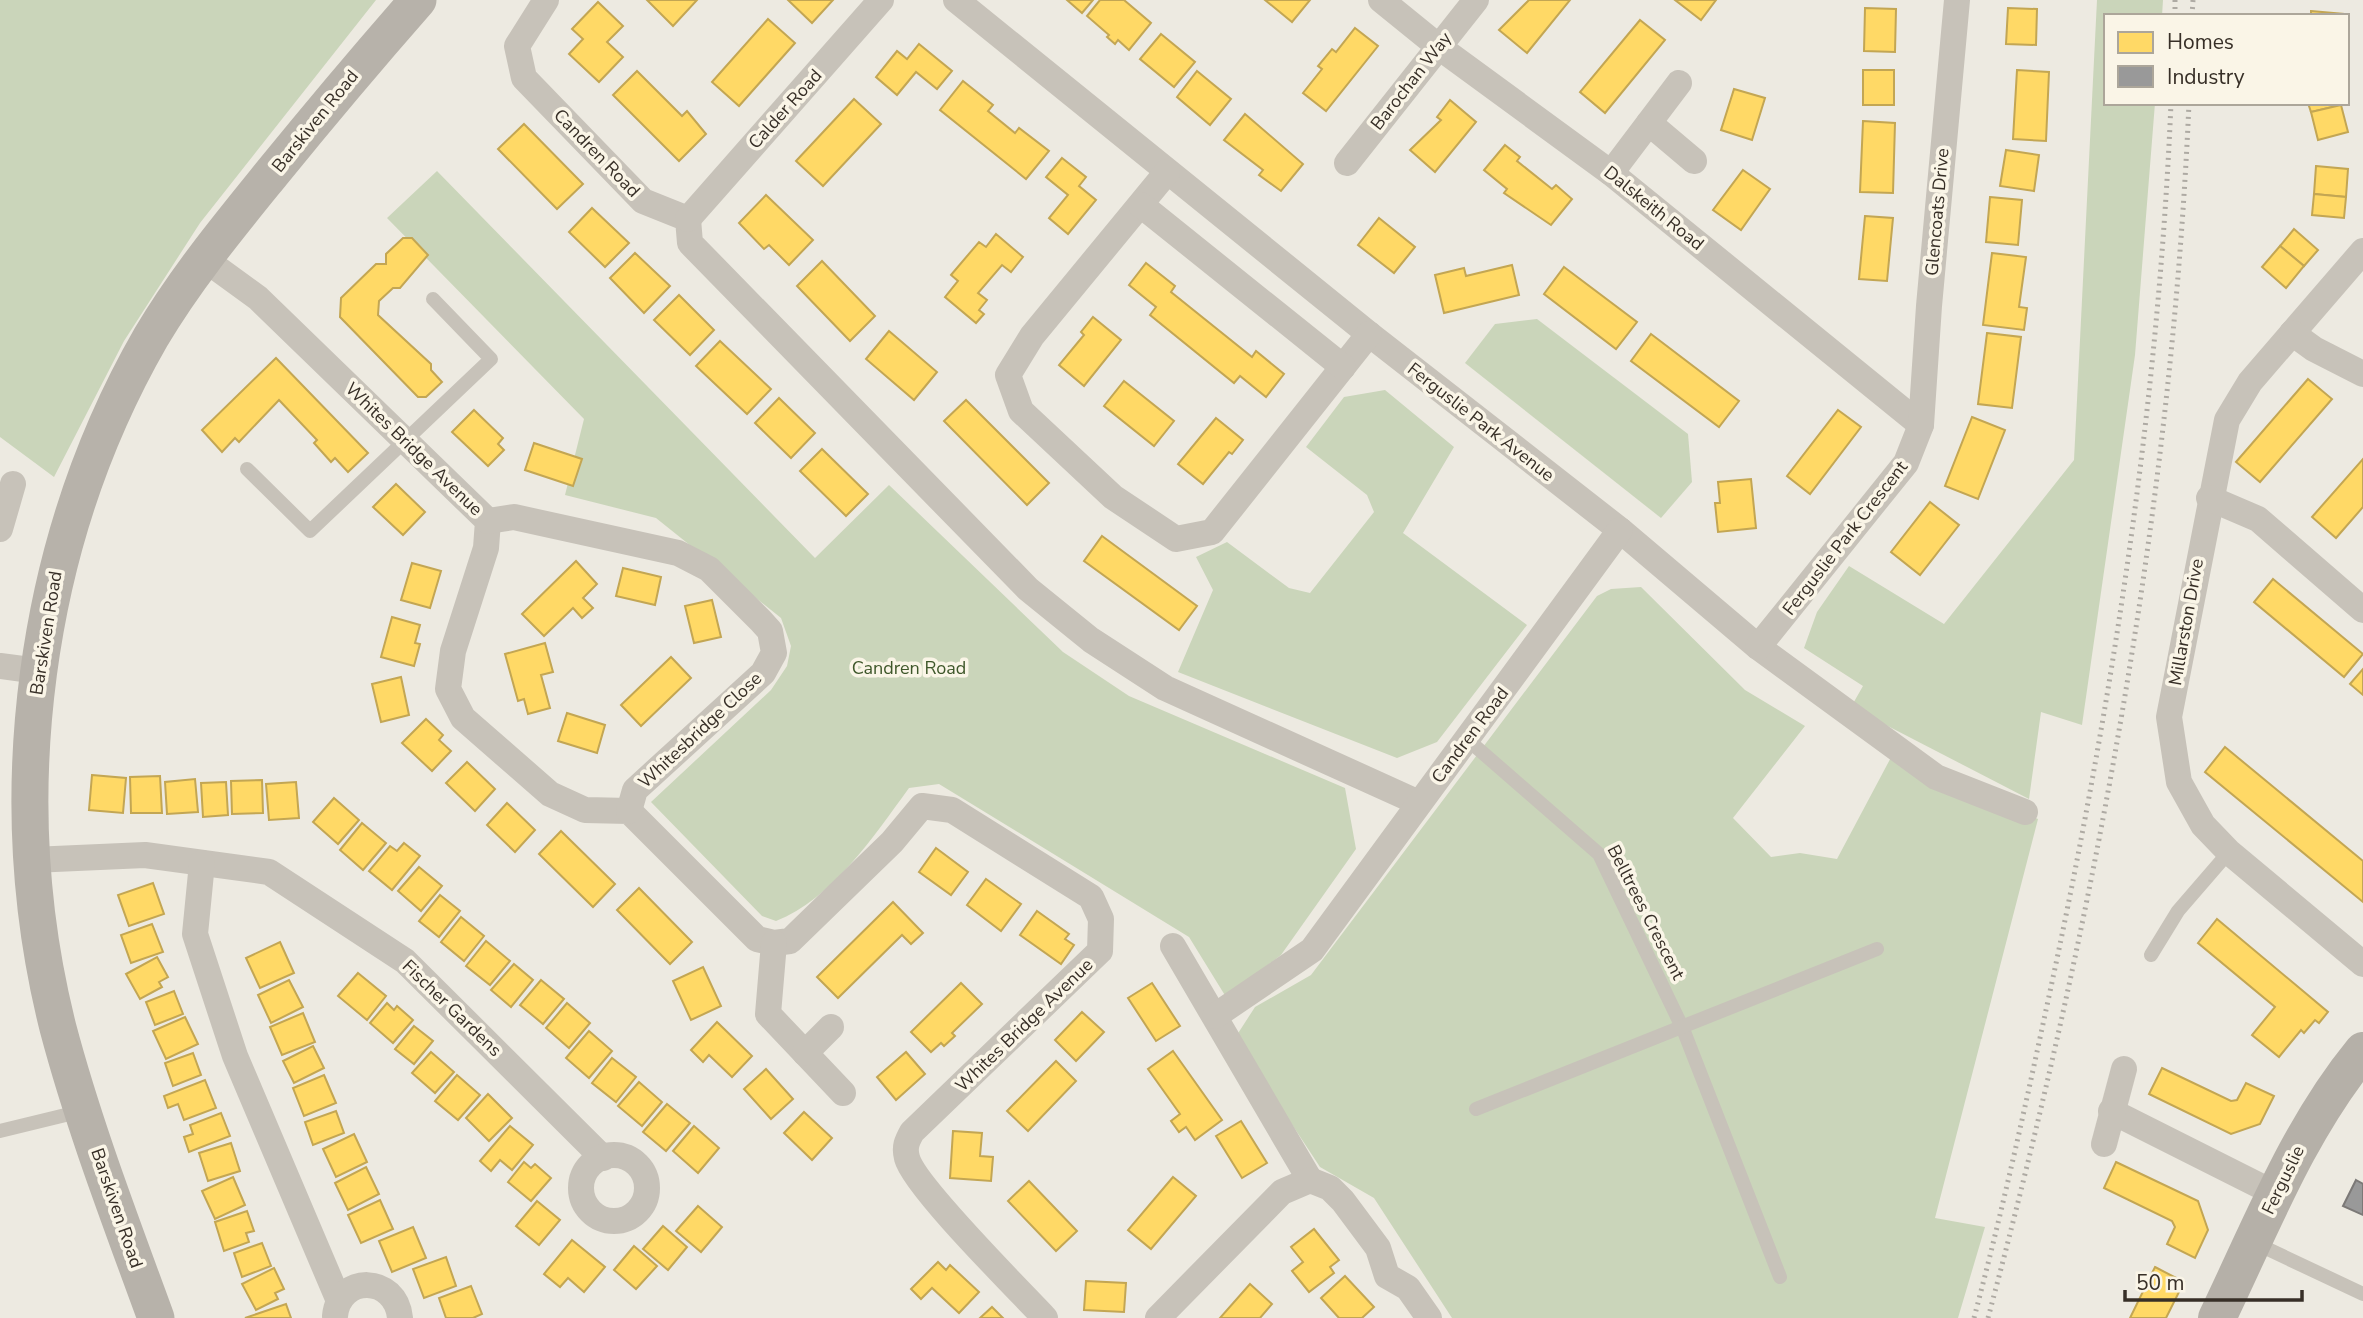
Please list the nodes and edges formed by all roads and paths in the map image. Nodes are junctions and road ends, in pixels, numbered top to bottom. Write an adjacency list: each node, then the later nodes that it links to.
1 (418, 0): 18 (street, Barskiven Road)
2 (546, 0): 16 (street, Candren Road)
3 (881, 0): 16 (street, Calder Road)
4 (956, 0): 13 (street, Ferguslie Park Avenue)
5 (1381, 0): 8 (street, Dalskeith Road)
6 (1476, 0): 8 (street, Barochan Way)
7 (1957, 0): 24 (street, Glencoats Drive)
8 (1439, 47): 12 (street, Barochan Way); 14 (street, Dalskeith Road)
9 (1679, 83): 10 (street)
10 (1649, 123): 11 (street); 14 (street)
11 (1694, 162)
12 (1347, 163)
13 (1167, 172): 15 (street); 21 (street, Ferguslie Park Avenue)
14 (1611, 173): 24 (street, Dalskeith Road)
15 (1141, 205): 22 (street); 22 (street)
16 (688, 219): 37 (street)
17 (2363, 251): 20 (street, Millarston Drive)
18 (202, 258): 25 (street, Whites Bridge Avenue); 35 (street, Barskiven Road)
19 (433, 299): 25 (lane)
20 (2292, 333): 23 (street); 28 (street, Millarston Drive)
21 (1369, 334): 22 (street); 31 (street, Ferguslie Park Avenue)
22 (1343, 367)
23 (2363, 374)
24 (1921, 425): 33 (street, Ferguslie Park Crescent)
25 (404, 439): 26 (lane); 29 (street, Whites Bridge Avenue)
26 (247, 470)
27 (13, 484): 30 (street)
28 (2209, 498): 32 (street); 40 (street, Millarston Drive)
29 (488, 521): 38 (street, Whites Bridge Avenue); 38 (street, Whitesbridge Close)
30 (0, 529)
31 (1620, 530): 33 (street, Ferguslie Park Avenue); 36 (street, Candren Road)
32 (2363, 610)
33 (1758, 647): 39 (street, Ferguslie Park Avenue)
34 (0, 666): 35 (street)
35 (38, 671): 41 (street, Barskiven Road)
36 (1468, 740): 37 (street, Candren Road); 50 (lane, Belltrees Crescent)
37 (1419, 803): 48 (street)
38 (629, 811): 43 (street)
39 (2025, 812)
40 (2229, 852): 46 (lane); 47 (street, Millarston Drive)
41 (32, 860): 42 (street, Fischer Gardens); 56 (street, Barskiven Road)
42 (202, 863): 60 (street, Fischer Gardens); 66 (street)
43 (774, 943): 52 (street); 69 (street, Whites Bridge Avenue)
44 (1173, 946): 48 (street)
45 (1877, 949): 50 (lane)
46 (2151, 955)
47 (2363, 964)
48 (1215, 1016): 61 (street)
49 (831, 1027): 52 (street)
50 (1684, 1029): 55 (lane); 64 (lane, Belltrees Crescent)
51 (2363, 1051): 62 (main road, Ferguslie)
52 (805, 1053): 54 (street)
53 (2124, 1069): 57 (street)
54 (843, 1093)
55 (1476, 1109)
56 (83, 1110): 58 (lane); 67 (street, Barskiven Road)
57 (2111, 1111): 59 (street); 62 (street)
58 (0, 1131)
59 (2104, 1144)
60 (603, 1158)
61 (1310, 1180): 70 (street); 71 (street)
62 (2276, 1194): 63 (main road, Ferguslie)
63 (2253, 1242): 65 (lane); 72 (main road, Ferguslie)
64 (1780, 1277)
65 (2363, 1294)
66 (337, 1310): 68 (street)
67 (156, 1318)
68 (400, 1318)
69 (1045, 1318)
70 (1158, 1318)
71 (1429, 1318)
72 (2217, 1318)

